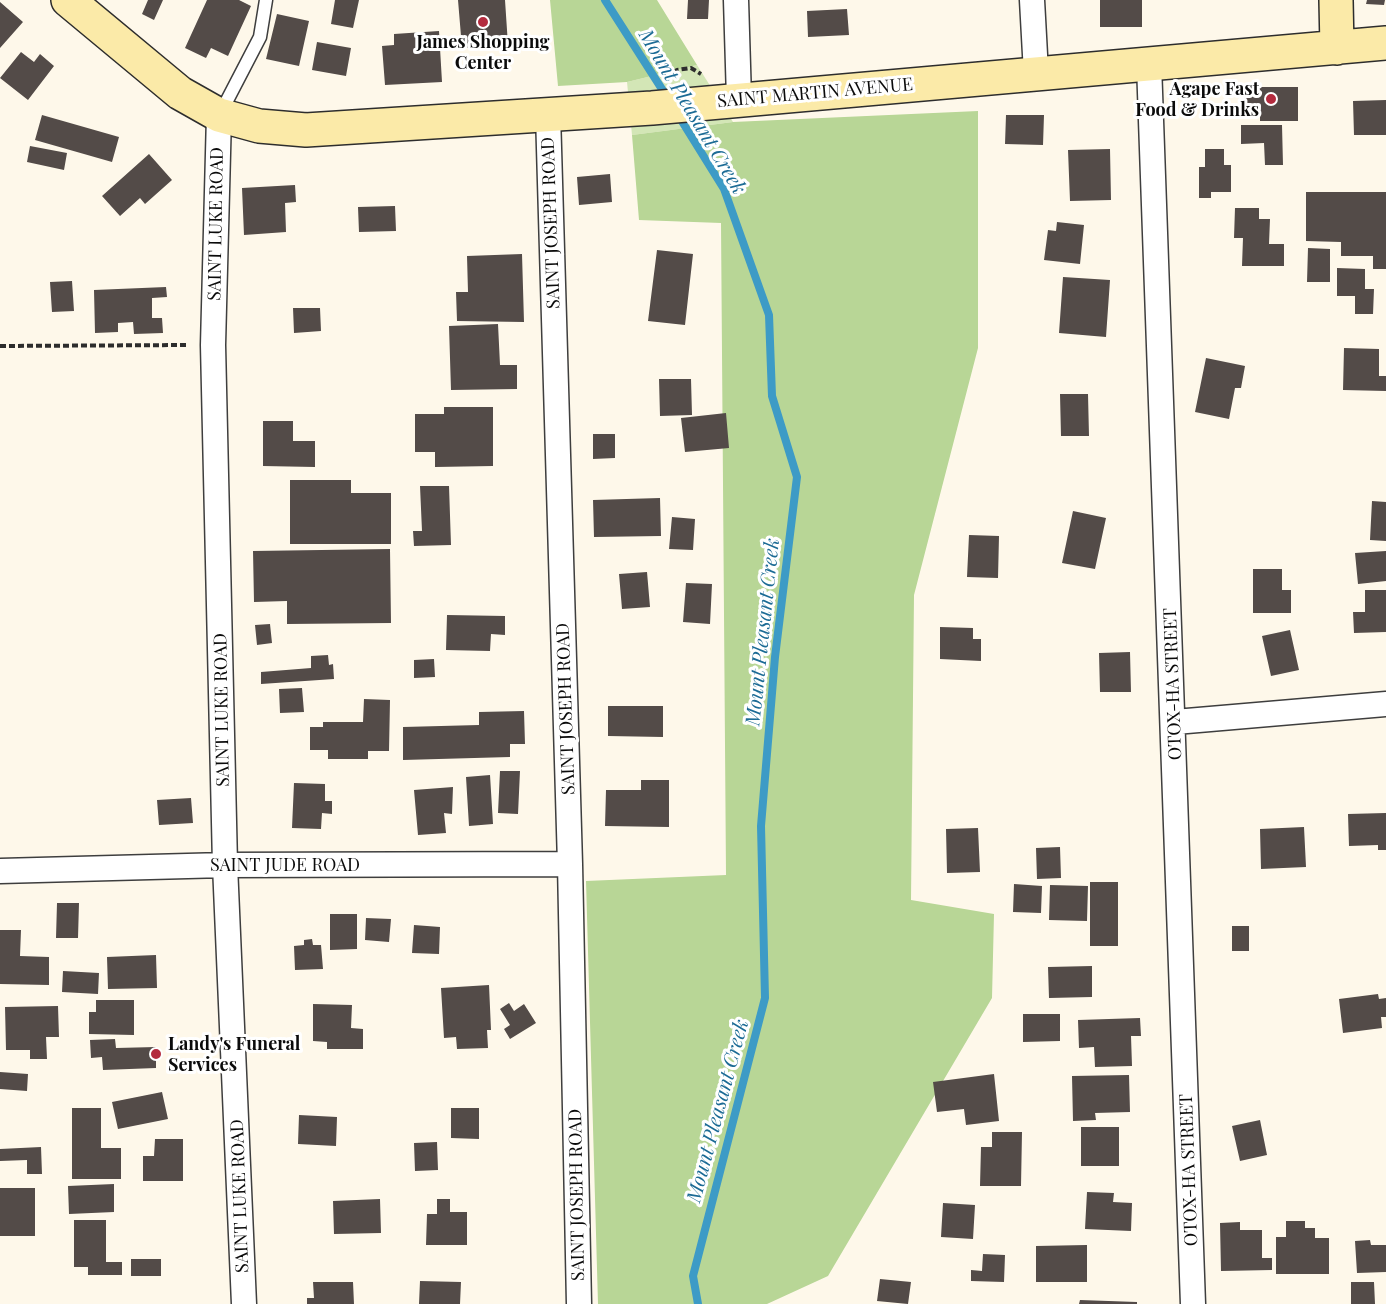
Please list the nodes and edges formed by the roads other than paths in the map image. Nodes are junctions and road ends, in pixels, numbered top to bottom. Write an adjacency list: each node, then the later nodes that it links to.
1 (68, 0): 12 (street, SAINT MARTIN AVENUE)
2 (267, 0): 12 (lane)
3 (736, 0): 10 (street)
4 (1032, 0): 9 (street)
5 (1336, 0): 7 (street)
6 (1386, 43): 7 (street, SAINT MARTIN AVENUE)
7 (1337, 48): 8 (street, SAINT MARTIN AVENUE)
8 (1149, 64): 9 (street, SAINT MARTIN AVENUE); 14 (street, OTOX-HA STREET)
9 (1036, 73): 10 (street, SAINT MARTIN AVENUE)
10 (725, 101): 11 (street, SAINT MARTIN AVENUE)
11 (548, 114): 12 (street, SAINT MARTIN AVENUE); 15 (street, SAINT JOSEPH ROAD)
12 (219, 116): 16 (street, SAINT LUKE ROAD)
13 (1386, 704): 14 (street)
14 (1174, 722): 20 (street, OTOX-HA STREET)
15 (570, 864): 16 (street, SAINT JUDE ROAD); 19 (street, SAINT JOSEPH ROAD)
16 (225, 865): 17 (street, SAINT JUDE ROAD); 18 (street, SAINT LUKE ROAD)
17 (0, 871)
18 (244, 1304)
19 (579, 1304)
20 (1193, 1304)

